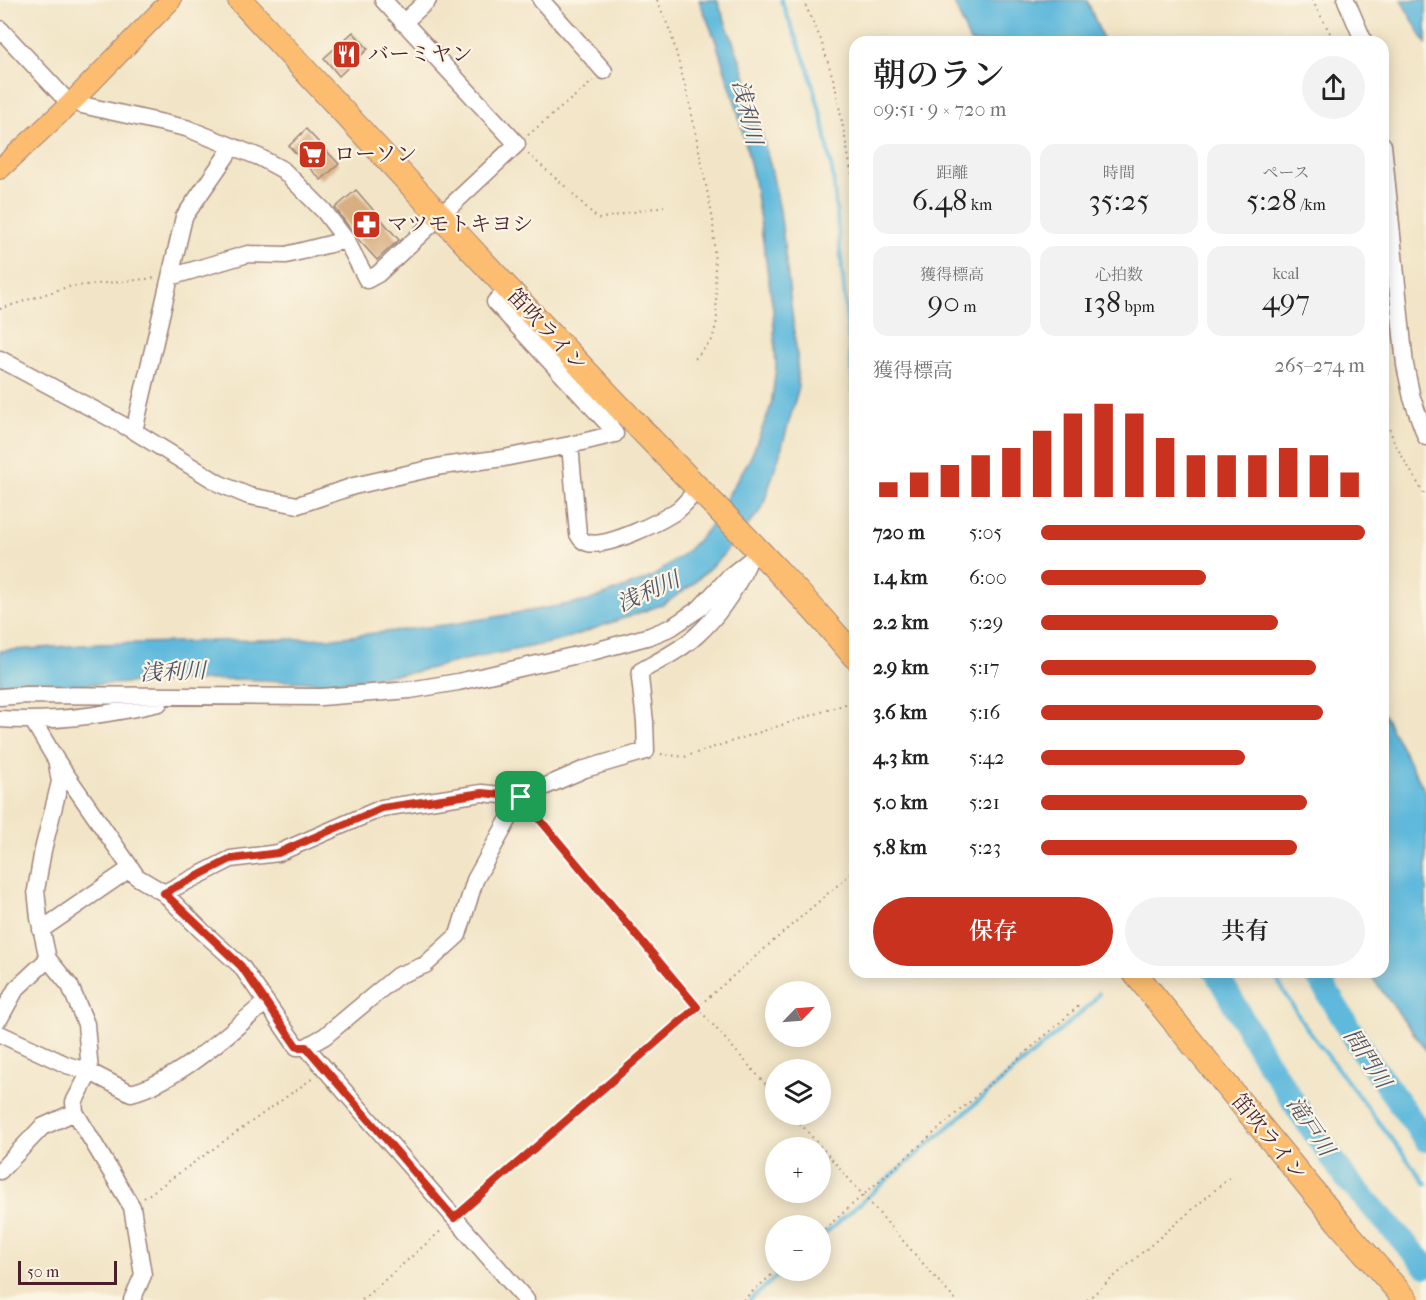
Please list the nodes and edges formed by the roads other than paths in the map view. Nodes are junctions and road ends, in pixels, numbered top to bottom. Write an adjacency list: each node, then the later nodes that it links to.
1 (171, 0): 11 (main road)
2 (240, 0): 15 (highway, 笛吹ライン)
3 (383, 0): 7 (street)
4 (428, 0): 7 (street)
5 (541, 0): 10 (street)
6 (1347, 0): 9 (street)
7 (403, 23): 15 (street)
8 (0, 29): 11 (street)
9 (1362, 36)
10 (604, 71)
11 (72, 101): 12 (street); 13 (main road)
12 (231, 146): 16 (street); 17 (street)
13 (0, 169)
14 (1389, 205): 21 (street)
15 (440, 217): 16 (street); 18 (highway, 笛吹ライン)
16 (346, 240): 17 (street)
17 (170, 277): 20 (street)
18 (509, 290): 22 (street); 23 (highway, 笛吹ライン)
19 (0, 359): 20 (street)
20 (134, 431): 22 (street)
21 (1426, 437)
22 (570, 445): 23 (street)
23 (703, 494): 24 (highway, 笛吹ライン)
24 (752, 551): 25 (highway, 笛吹ライン); 26 (street); 31 (street)
25 (849, 650)
26 (186, 697): 27 (street); 29 (street)
27 (0, 698)
28 (0, 719): 29 (street)
29 (33, 721): 30 (street)
30 (56, 760): 32 (street); 34 (street)
31 (521, 797): 33 (street); 40 (street)
32 (131, 868): 33 (street); 34 (street)
33 (164, 893): 37 (street)
34 (41, 930): 35 (street)
35 (48, 959): 38 (street); 41 (street)
36 (1139, 978): 46 (highway, 笛吹ライン)
37 (266, 1002): 40 (street); 41 (street)
38 (0, 1018)
39 (0, 1034): 41 (street)
40 (306, 1047): 45 (street)
41 (90, 1072): 42 (street)
42 (75, 1112): 43 (street); 44 (street)
43 (0, 1171)
44 (132, 1300)
45 (526, 1300)
46 (1406, 1300)

